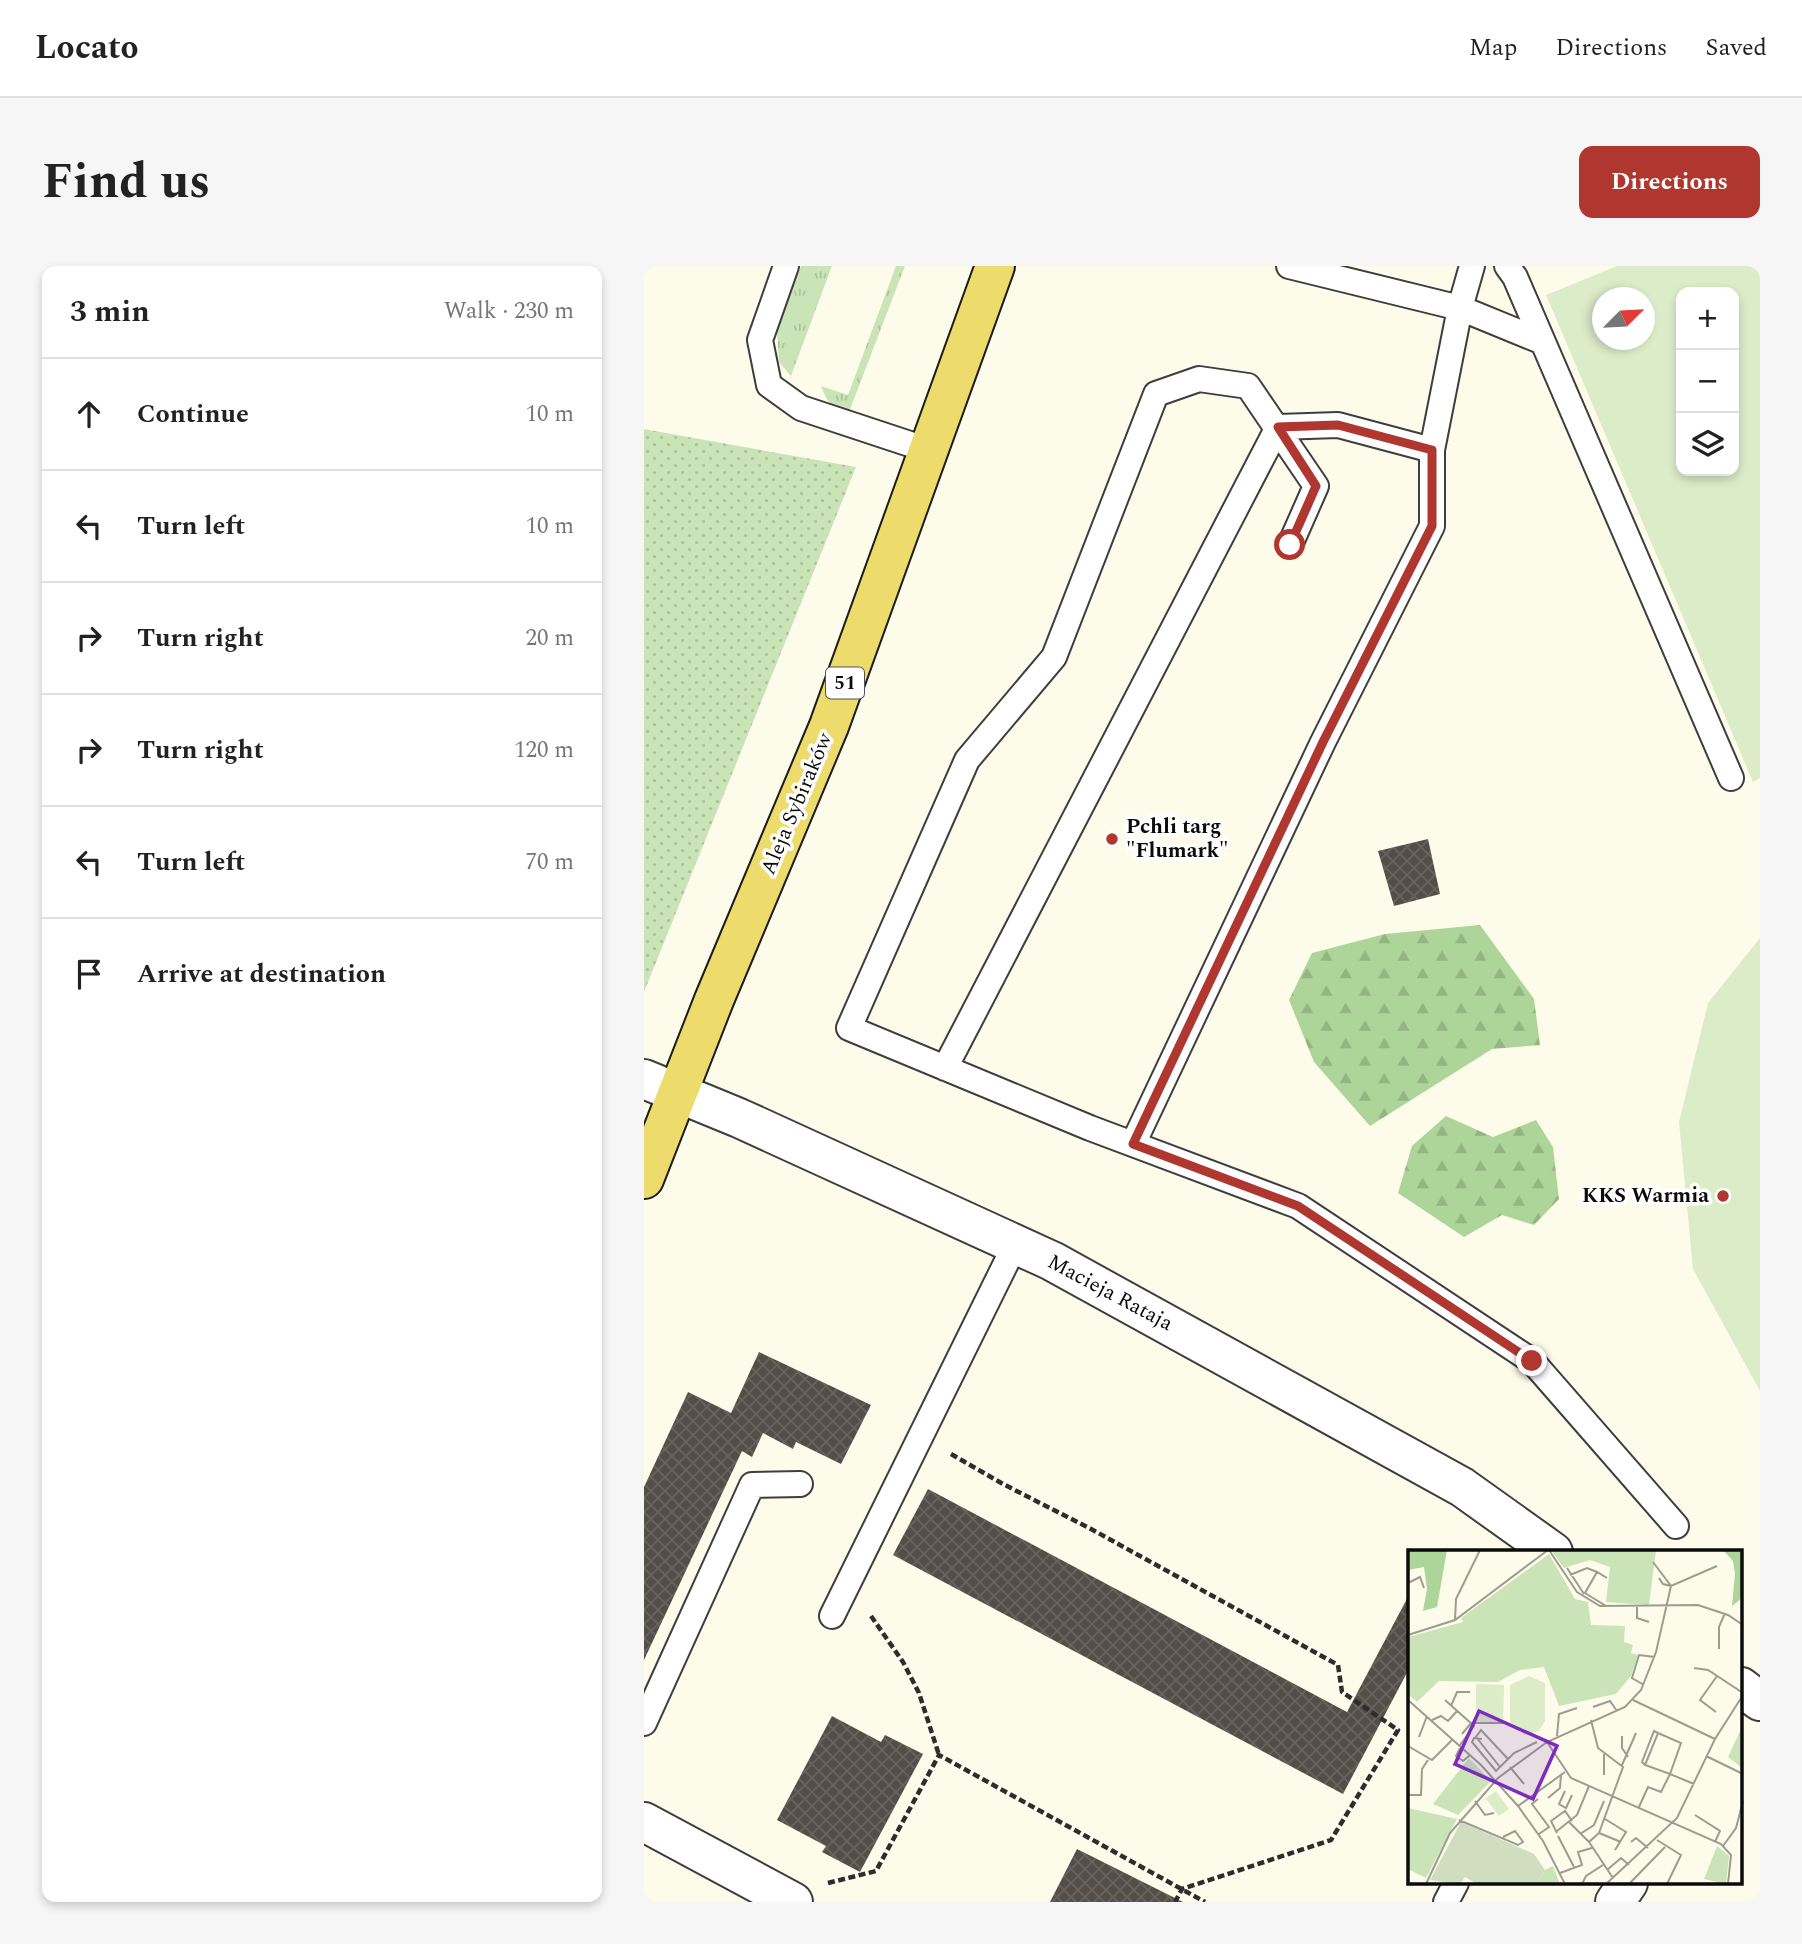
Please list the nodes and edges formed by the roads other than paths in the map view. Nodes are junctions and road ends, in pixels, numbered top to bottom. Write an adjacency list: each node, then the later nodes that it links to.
1 (786, 266): 9 (lane)
2 (995, 266): 9 (main road, Aleja Sybiraków / 51)
3 (1289, 266): 6 (lane)
4 (1472, 266): 6 (lane)
5 (1507, 266): 7 (lane)
6 (1460, 308): 7 (lane); 10 (lane)
7 (1543, 342): 12 (lane)
8 (1278, 427): 10 (lane); 11 (lane); 13 (lane); 13 (lane)
9 (928, 450): 15 (main road, Aleja Sybiraków / 51)
10 (1432, 450): 16 (lane)
11 (1290, 545)
12 (1731, 778)
13 (945, 1068): 16 (lane)
14 (644, 1079): 15 (street, Macieja Rataja)
15 (678, 1094): 17 (main road, Aleja Sybiraków / 51); 18 (street, Macieja Rataja)
16 (1133, 1144): 20 (lane)
17 (644, 1179)
18 (1015, 1245): 21 (street, Macieja Rataja); 22 (lane)
19 (800, 1484): 23 (lane)
20 (1676, 1526)
21 (1550, 1550)
22 (832, 1616)
23 (644, 1723)
24 (648, 1824): 27 (street)
25 (1455, 1884): 28 (lane)
26 (1627, 1884): 29 (street)
27 (792, 1901)
28 (1446, 1902)
29 (1615, 1902)

